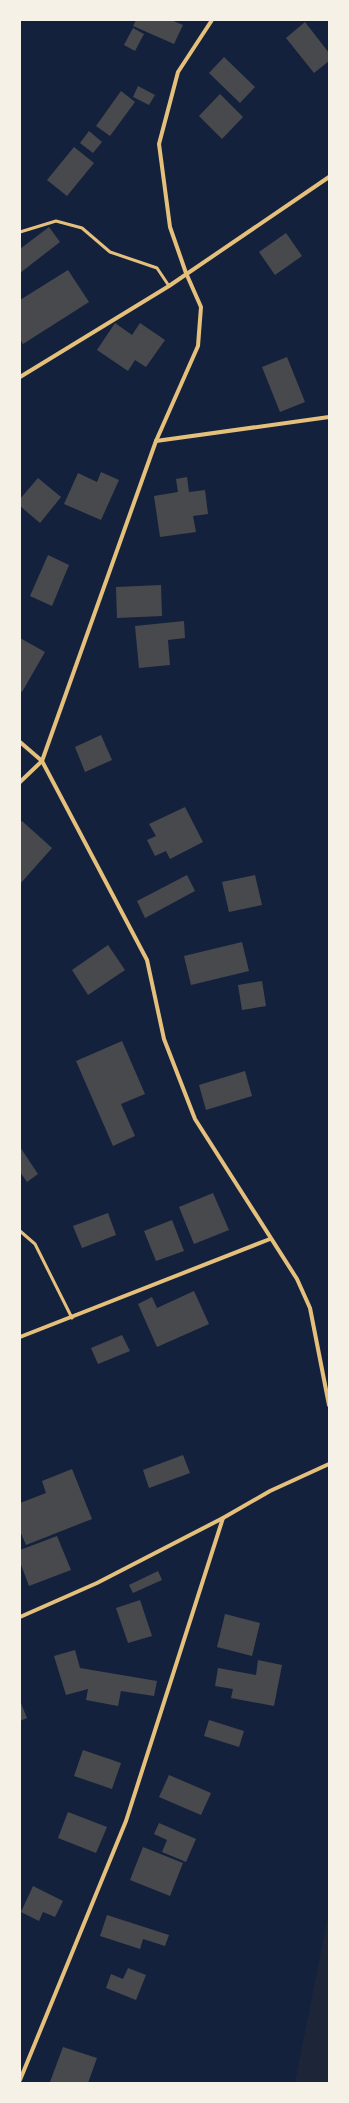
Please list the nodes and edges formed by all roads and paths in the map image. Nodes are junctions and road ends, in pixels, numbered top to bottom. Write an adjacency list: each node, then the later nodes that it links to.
1 (212, 20): 4 (street)
2 (329, 177): 4 (street)
3 (20, 232): 5 (lane)
4 (186, 273): 5 (street); 8 (street)
5 (169, 286): 6 (street)
6 (20, 377)
7 (329, 417): 8 (street)
8 (156, 441): 10 (street)
9 (20, 742): 10 (street)
10 (42, 761): 11 (street); 13 (street)
11 (20, 782)
12 (20, 1231): 14 (lane)
13 (270, 1239): 14 (street); 16 (street)
14 (72, 1318): 15 (street)
15 (20, 1337)
16 (329, 1405)
17 (329, 1464): 18 (street)
18 (223, 1518): 19 (street); 20 (street)
19 (20, 1617)
20 (20, 2080)

